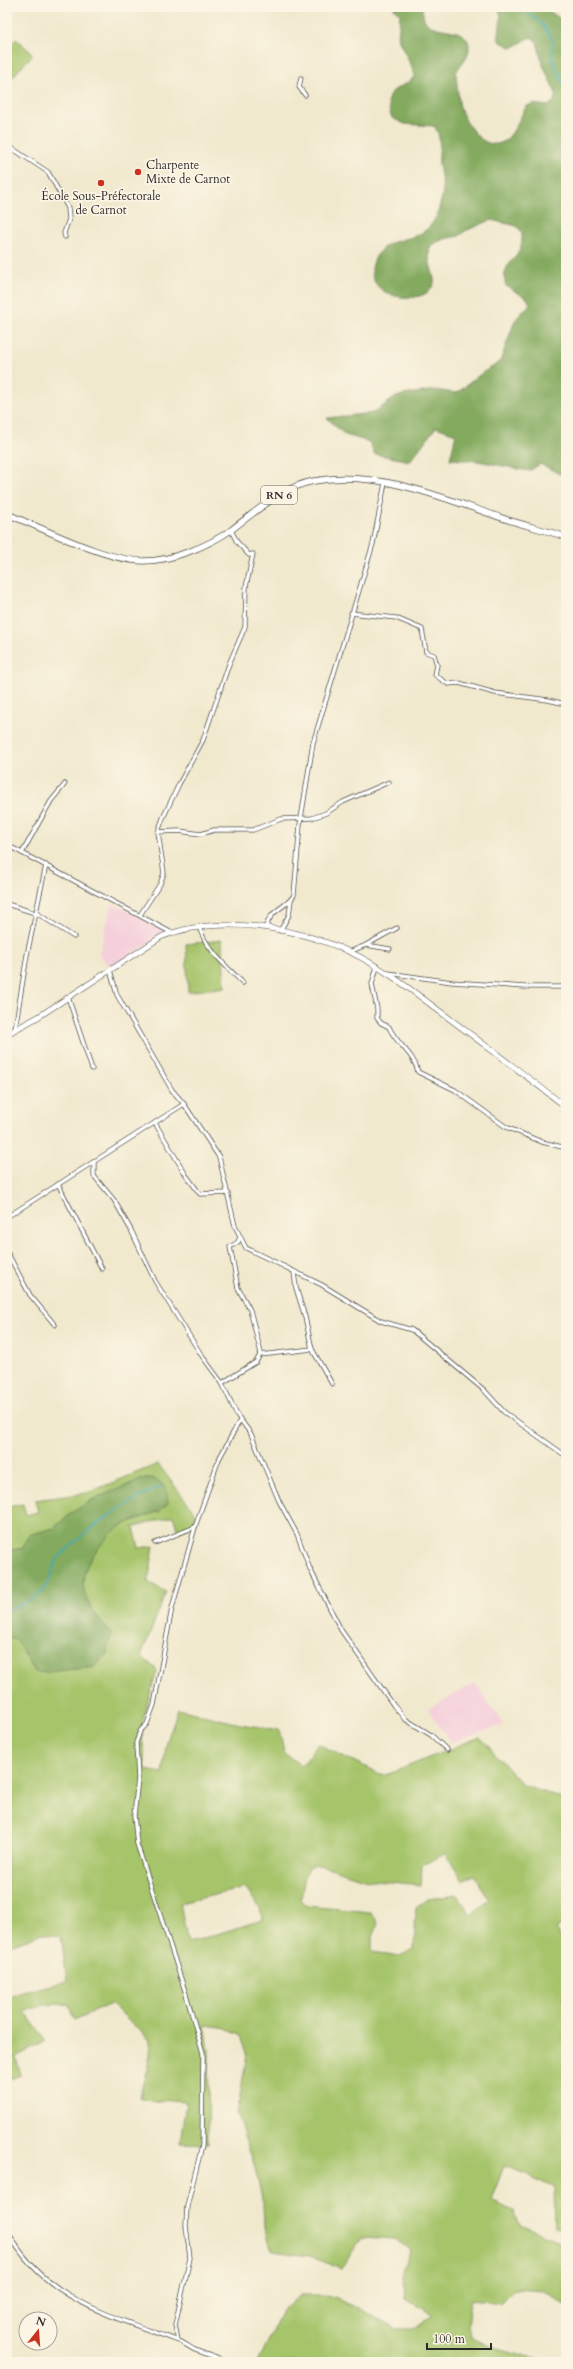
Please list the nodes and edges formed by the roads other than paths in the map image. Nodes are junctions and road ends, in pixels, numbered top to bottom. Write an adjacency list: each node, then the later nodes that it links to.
1 (300, 78): 2 (street)
2 (305, 95)
3 (7, 145): 4 (street)
4 (65, 237)
5 (385, 483): 7 (main road, RN 6); 8 (main road, RN 6); 9 (street)
6 (7, 514): 7 (main road, RN 6)
7 (231, 530): 14 (street)
8 (566, 536)
9 (351, 613): 10 (street); 13 (street)
10 (566, 704)
11 (389, 782): 13 (street)
12 (65, 784): 16 (street)
13 (301, 819): 14 (street); 18 (street)
14 (158, 832): 21 (street)
15 (7, 845): 16 (street)
16 (22, 853): 17 (street)
17 (46, 865): 20 (street); 21 (street)
18 (291, 900): 23 (street); 25 (street)
19 (7, 904): 20 (street)
20 (38, 914): 27 (street); 37 (street)
21 (140, 915): 26 (street)
22 (198, 927): 23 (main road); 26 (main road); 34 (street)
23 (266, 927): 25 (main road)
24 (397, 928): 28 (street)
25 (280, 931): 30 (main road)
26 (172, 933): 32 (main road)
27 (74, 936)
28 (366, 945): 29 (street); 30 (street)
29 (390, 949)
30 (349, 952): 31 (main road)
31 (377, 967): 33 (main road); 44 (street)
32 (110, 970): 36 (main road); 41 (street)
33 (387, 973): 35 (street); 42 (main road)
34 (243, 983)
35 (566, 987)
36 (68, 996): 37 (main road); 40 (street)
37 (15, 1031): 38 (main road)
38 (8, 1034): 39 (street)
39 (7, 1056)
40 (92, 1069)
41 (184, 1104): 43 (street); 47 (street)
42 (566, 1107)
43 (155, 1123): 45 (street); 47 (street)
44 (566, 1148)
45 (94, 1162): 46 (street); 56 (street)
46 (58, 1184): 48 (street); 51 (street)
47 (228, 1193): 49 (street)
48 (7, 1218)
49 (240, 1237): 52 (street); 55 (street)
50 (7, 1252): 53 (street)
51 (102, 1269)
52 (294, 1272): 54 (street); 59 (street)
53 (55, 1325)
54 (312, 1349): 55 (street); 57 (street)
55 (260, 1355): 56 (street)
56 (222, 1383): 58 (street)
57 (332, 1384)
58 (240, 1420): 60 (street); 62 (street)
59 (566, 1456)
60 (195, 1527): 61 (street); 64 (street)
61 (155, 1543)
62 (446, 1750)
63 (7, 2230): 64 (street)
64 (178, 2340): 65 (street)
65 (226, 2362)

